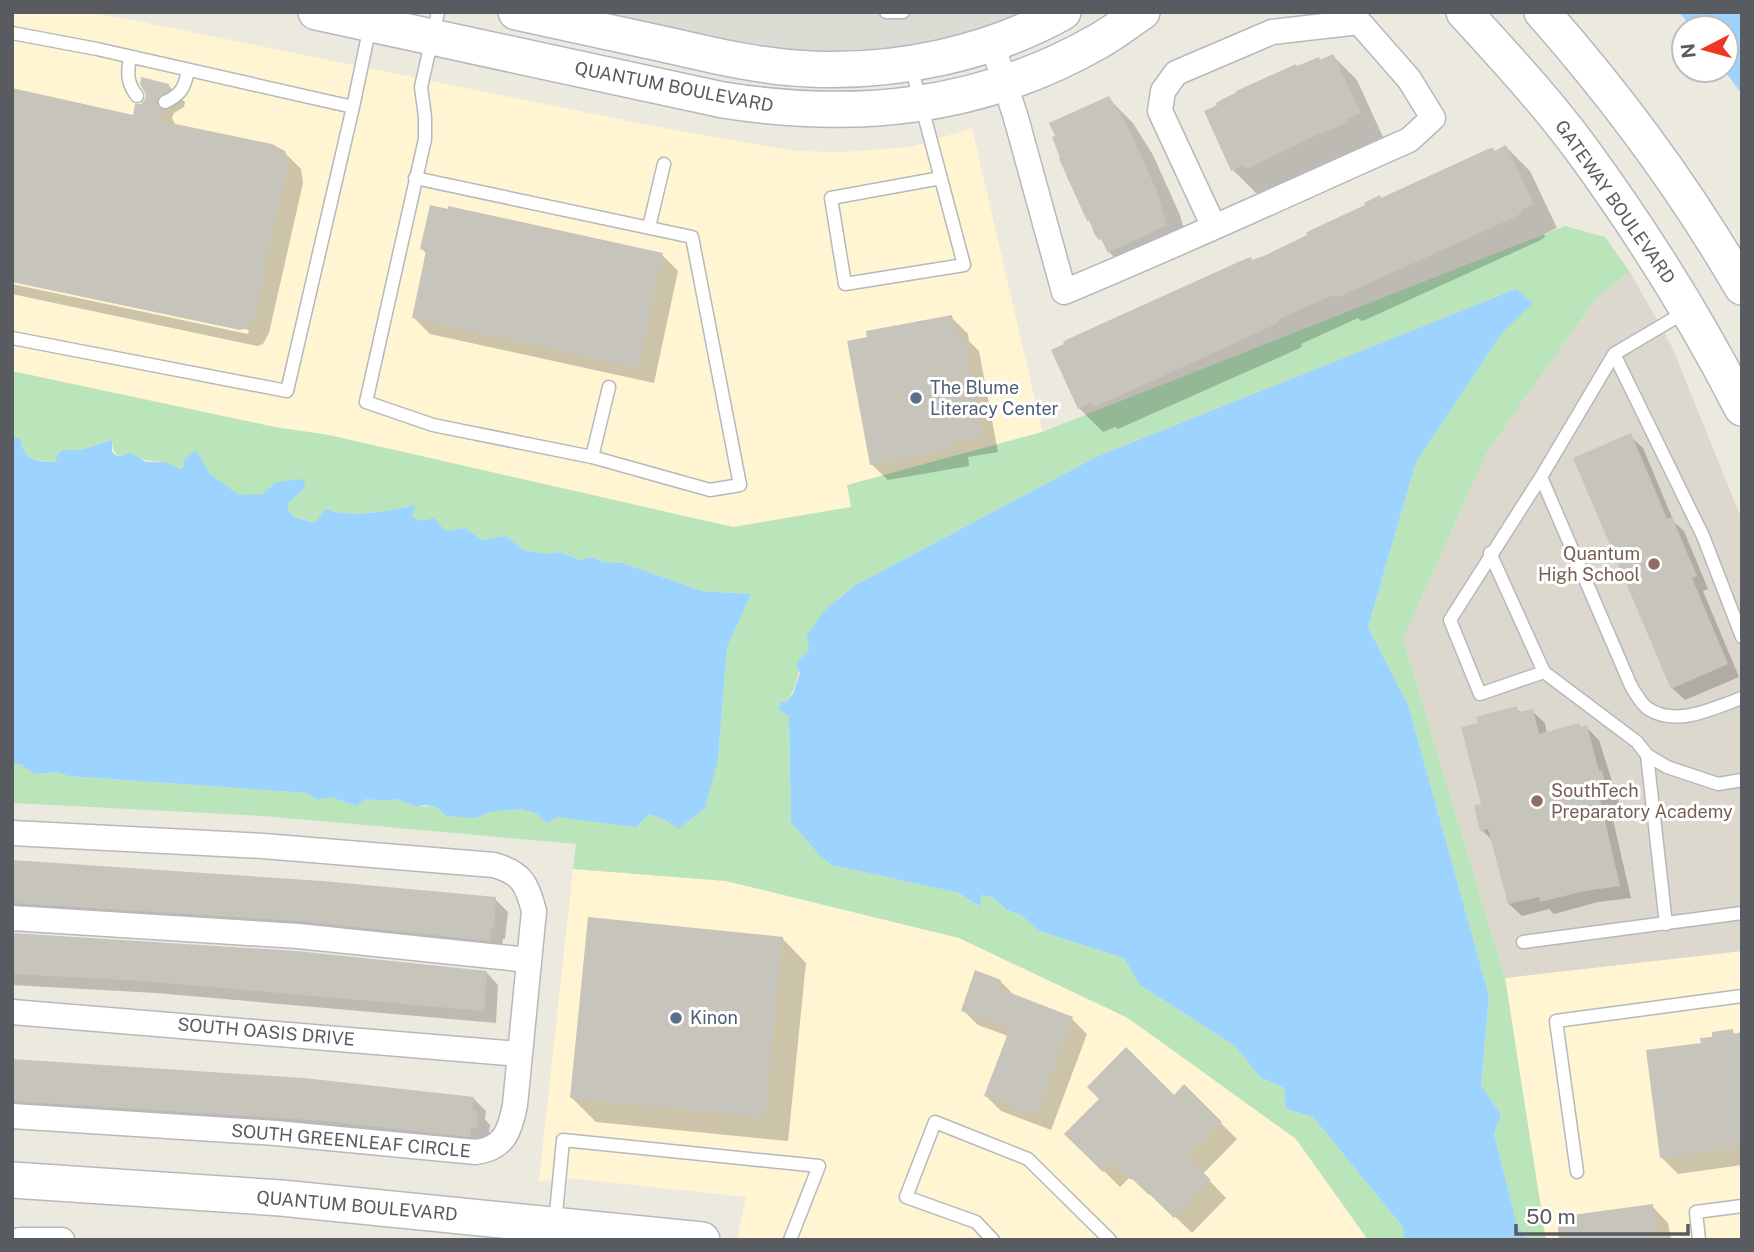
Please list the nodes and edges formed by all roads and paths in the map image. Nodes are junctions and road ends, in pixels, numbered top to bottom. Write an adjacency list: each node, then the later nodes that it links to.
1 (316, 12): 9 (street, QUANTUM BOULEVARD)
2 (516, 12): 14 (street)
3 (886, 12): 4 (lane)
4 (903, 12)
5 (1063, 12): 12 (street)
6 (1142, 12): 16 (street, QUANTUM BOULEVARD)
7 (1464, 12): 28 (street, GATEWAY BOULEVARD)
8 (1542, 12): 26 (street)
9 (372, 18): 10 (street, QUANTUM BOULEVARD); 20 (lane)
10 (435, 25): 19 (street, QUANTUM BOULEVARD); 22 (lane)
11 (12, 33): 13 (lane)
12 (992, 43): 14 (street); 16 (street)
13 (130, 57): 15 (lane); 17 (lane)
14 (911, 63): 19 (lane)
15 (188, 70): 18 (lane); 20 (lane)
16 (1004, 82): 19 (street, QUANTUM BOULEVARD); 25 (street)
17 (137, 96)
18 (165, 102)
19 (921, 104): 23 (lane)
20 (353, 107): 29 (lane)
21 (664, 164): 24 (lane)
22 (415, 178): 24 (lane); 33 (lane)
23 (941, 178): 23 (lane)
24 (649, 227): 33 (lane)
25 (1214, 227): 25 (street)
26 (1728, 250): 27 (street)
27 (1742, 287)
28 (1688, 310): 30 (lane); 32 (street, GATEWAY BOULEVARD)
29 (12, 338)
30 (1614, 354): 34 (lane); 36 (lane)
31 (609, 387): 33 (lane)
32 (1742, 408)
33 (592, 457)
34 (1541, 477): 35 (lane); 38 (lane)
35 (1490, 553): 37 (lane); 37 (lane)
36 (1742, 637)
37 (1544, 672): 39 (lane)
38 (1742, 698)
39 (1647, 755): 40 (lane); 44 (lane)
40 (1742, 780)
41 (12, 833): 46 (street, SOUTH GREENLEAF CIRCLE)
42 (1742, 913): 44 (lane)
43 (12, 918): 46 (street)
44 (1666, 923): 45 (lane)
45 (1523, 942)
46 (529, 960): 49 (street, SOUTH GREENLEAF CIRCLE)
47 (1742, 996): 51 (lane)
48 (12, 1012): 49 (street, SOUTH OASIS DRIVE)
49 (520, 1054): 50 (street, SOUTH GREENLEAF CIRCLE)
50 (12, 1116)
51 (1577, 1171)
52 (12, 1180): 54 (street, QUANTUM BOULEVARD)
53 (1742, 1206): 61 (lane)
54 (555, 1224): 57 (street, QUANTUM BOULEVARD); 58 (lane)
55 (20, 1240): 56 (street)
56 (62, 1240)
57 (702, 1240)
58 (790, 1240)
59 (993, 1240): 60 (lane)
60 (1110, 1240)
61 (1699, 1240)

